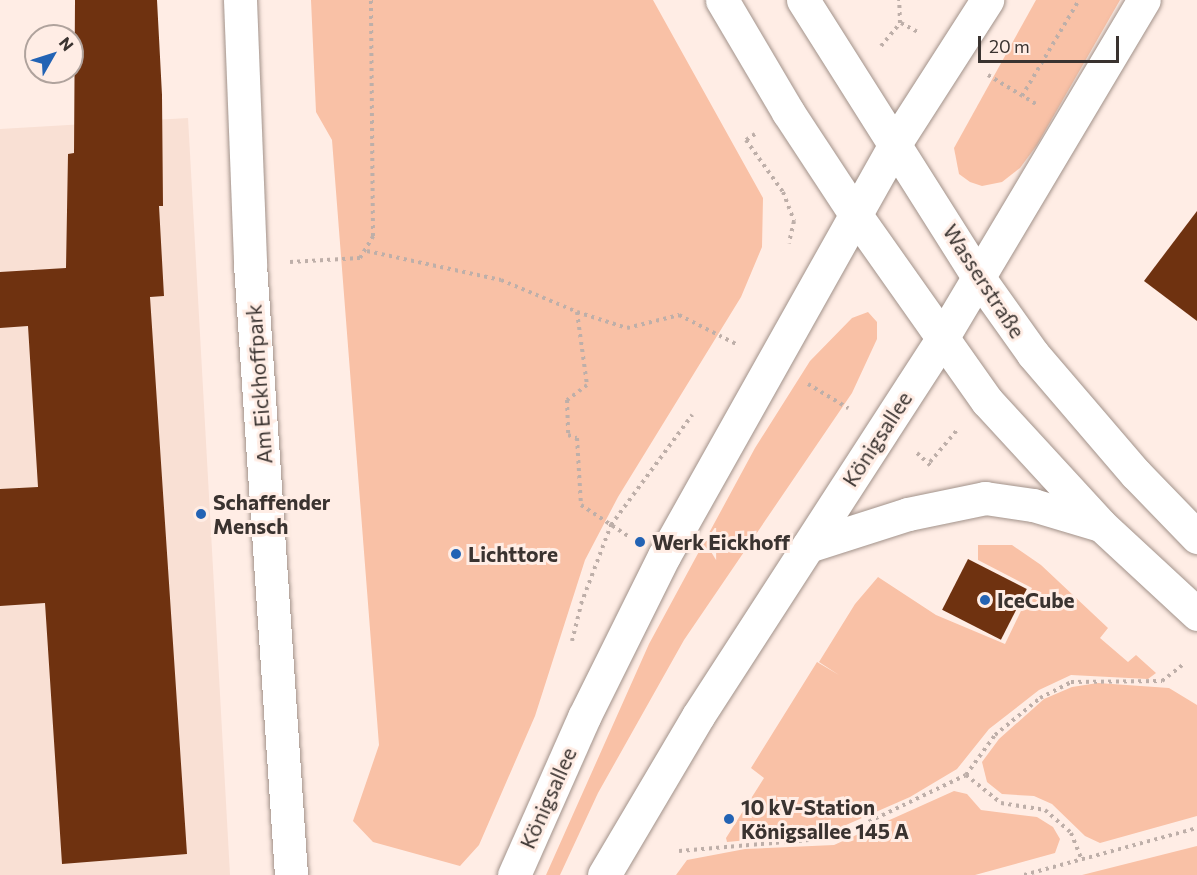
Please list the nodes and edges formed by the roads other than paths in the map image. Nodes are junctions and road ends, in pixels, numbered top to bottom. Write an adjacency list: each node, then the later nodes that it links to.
1 (240, 0): 14 (main road, Am Eickhoffpark)
2 (722, 0): 7 (main road)
3 (803, 0): 6 (main road, Wasserstraße)
4 (987, 0): 6 (main road, Königsallee)
5 (1144, 0): 8 (main road, Königsallee)
6 (896, 142): 7 (main road, Königsallee); 8 (main road, Wasserstraße)
7 (855, 214): 9 (main road); 15 (main road, Königsallee)
8 (979, 278): 9 (main road, Königsallee); 11 (main road, Wasserstraße)
9 (941, 340): 10 (main road); 12 (main road, Königsallee)
10 (1101, 525): 12 (main road); 13 (main road)
11 (1197, 537)
12 (808, 546): 16 (main road, Königsallee)
13 (1197, 614)
14 (291, 875)
15 (514, 875)
16 (604, 875)

